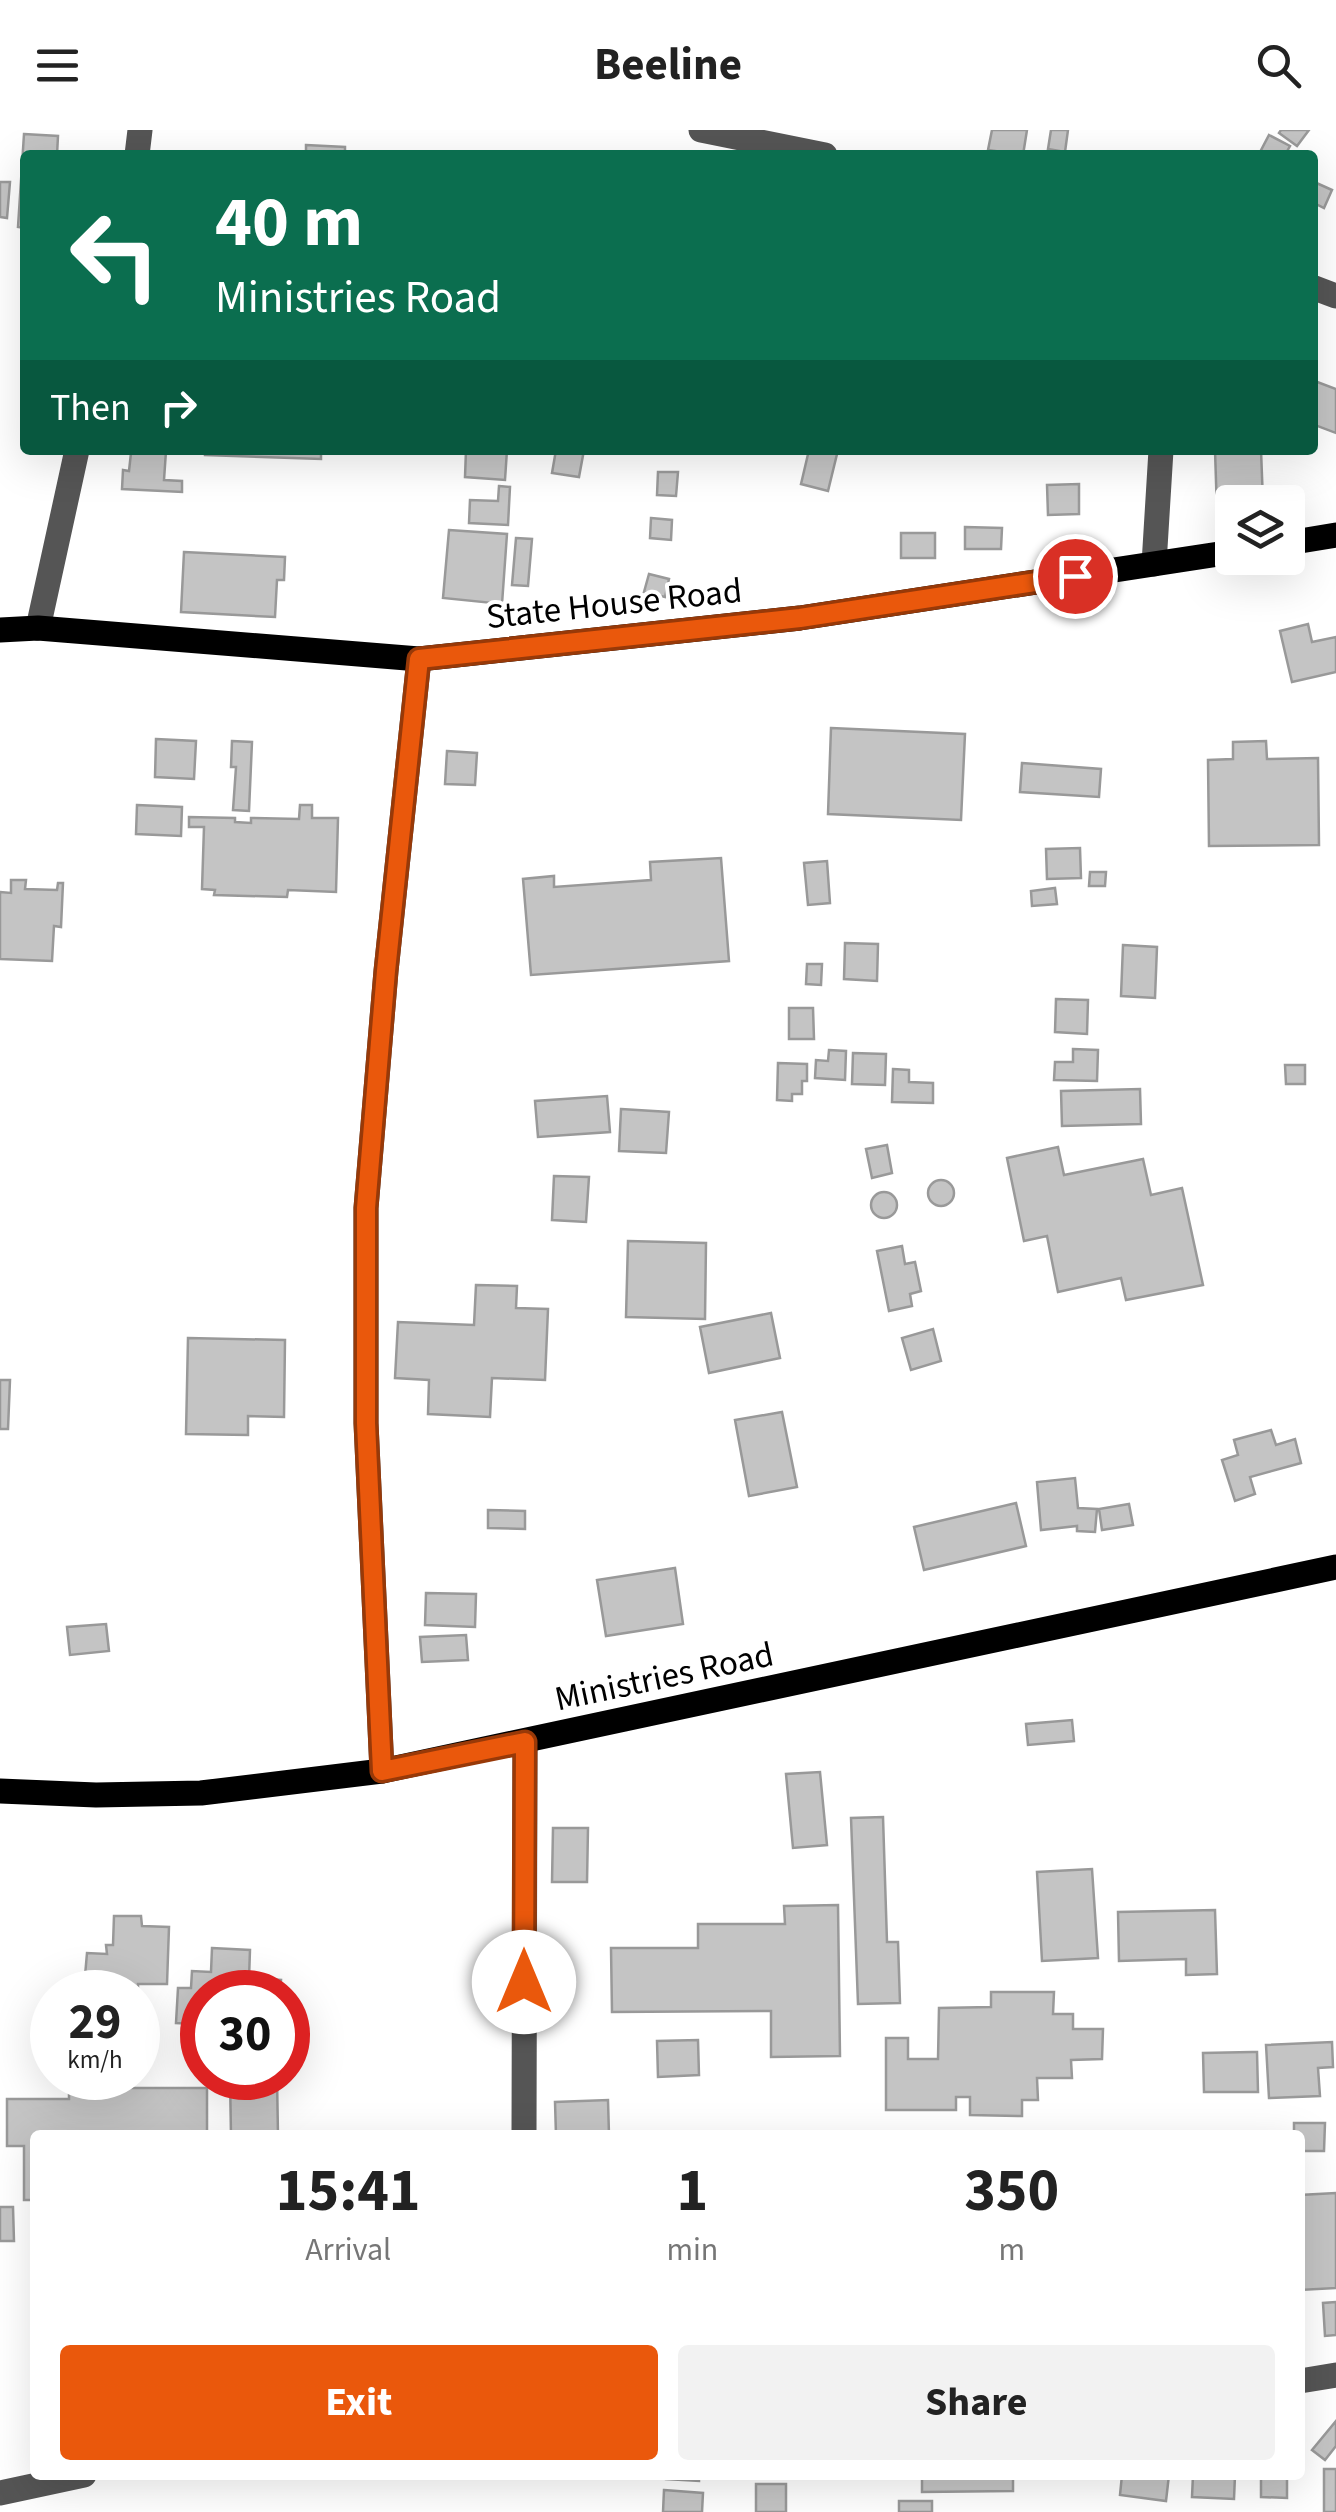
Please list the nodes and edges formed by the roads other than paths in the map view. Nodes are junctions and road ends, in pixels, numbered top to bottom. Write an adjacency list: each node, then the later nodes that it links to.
1 (701, 130): 2 (street)
2 (800, 150)
3 (76, 455): 9 (street)
4 (1161, 455): 8 (street)
5 (1336, 535): 6 (main road)
6 (1305, 540)
7 (1215, 555): 8 (main road, State House Road)
8 (1154, 564): 11 (main road, State House Road)
9 (38, 628): 10 (main road, State House Road); 11 (main road, State House Road)
10 (0, 630)
11 (419, 659): 14 (street)
12 (1336, 1568): 13 (main road, Ministries Road)
13 (525, 1742): 14 (main road, Ministries Road); 16 (street)
14 (382, 1771): 15 (main road, Ministries Road)
15 (0, 1792)
16 (524, 2130)
17 (1336, 2374): 18 (street)
18 (1305, 2380)
19 (61, 2480): 20 (street)
20 (0, 2493)

